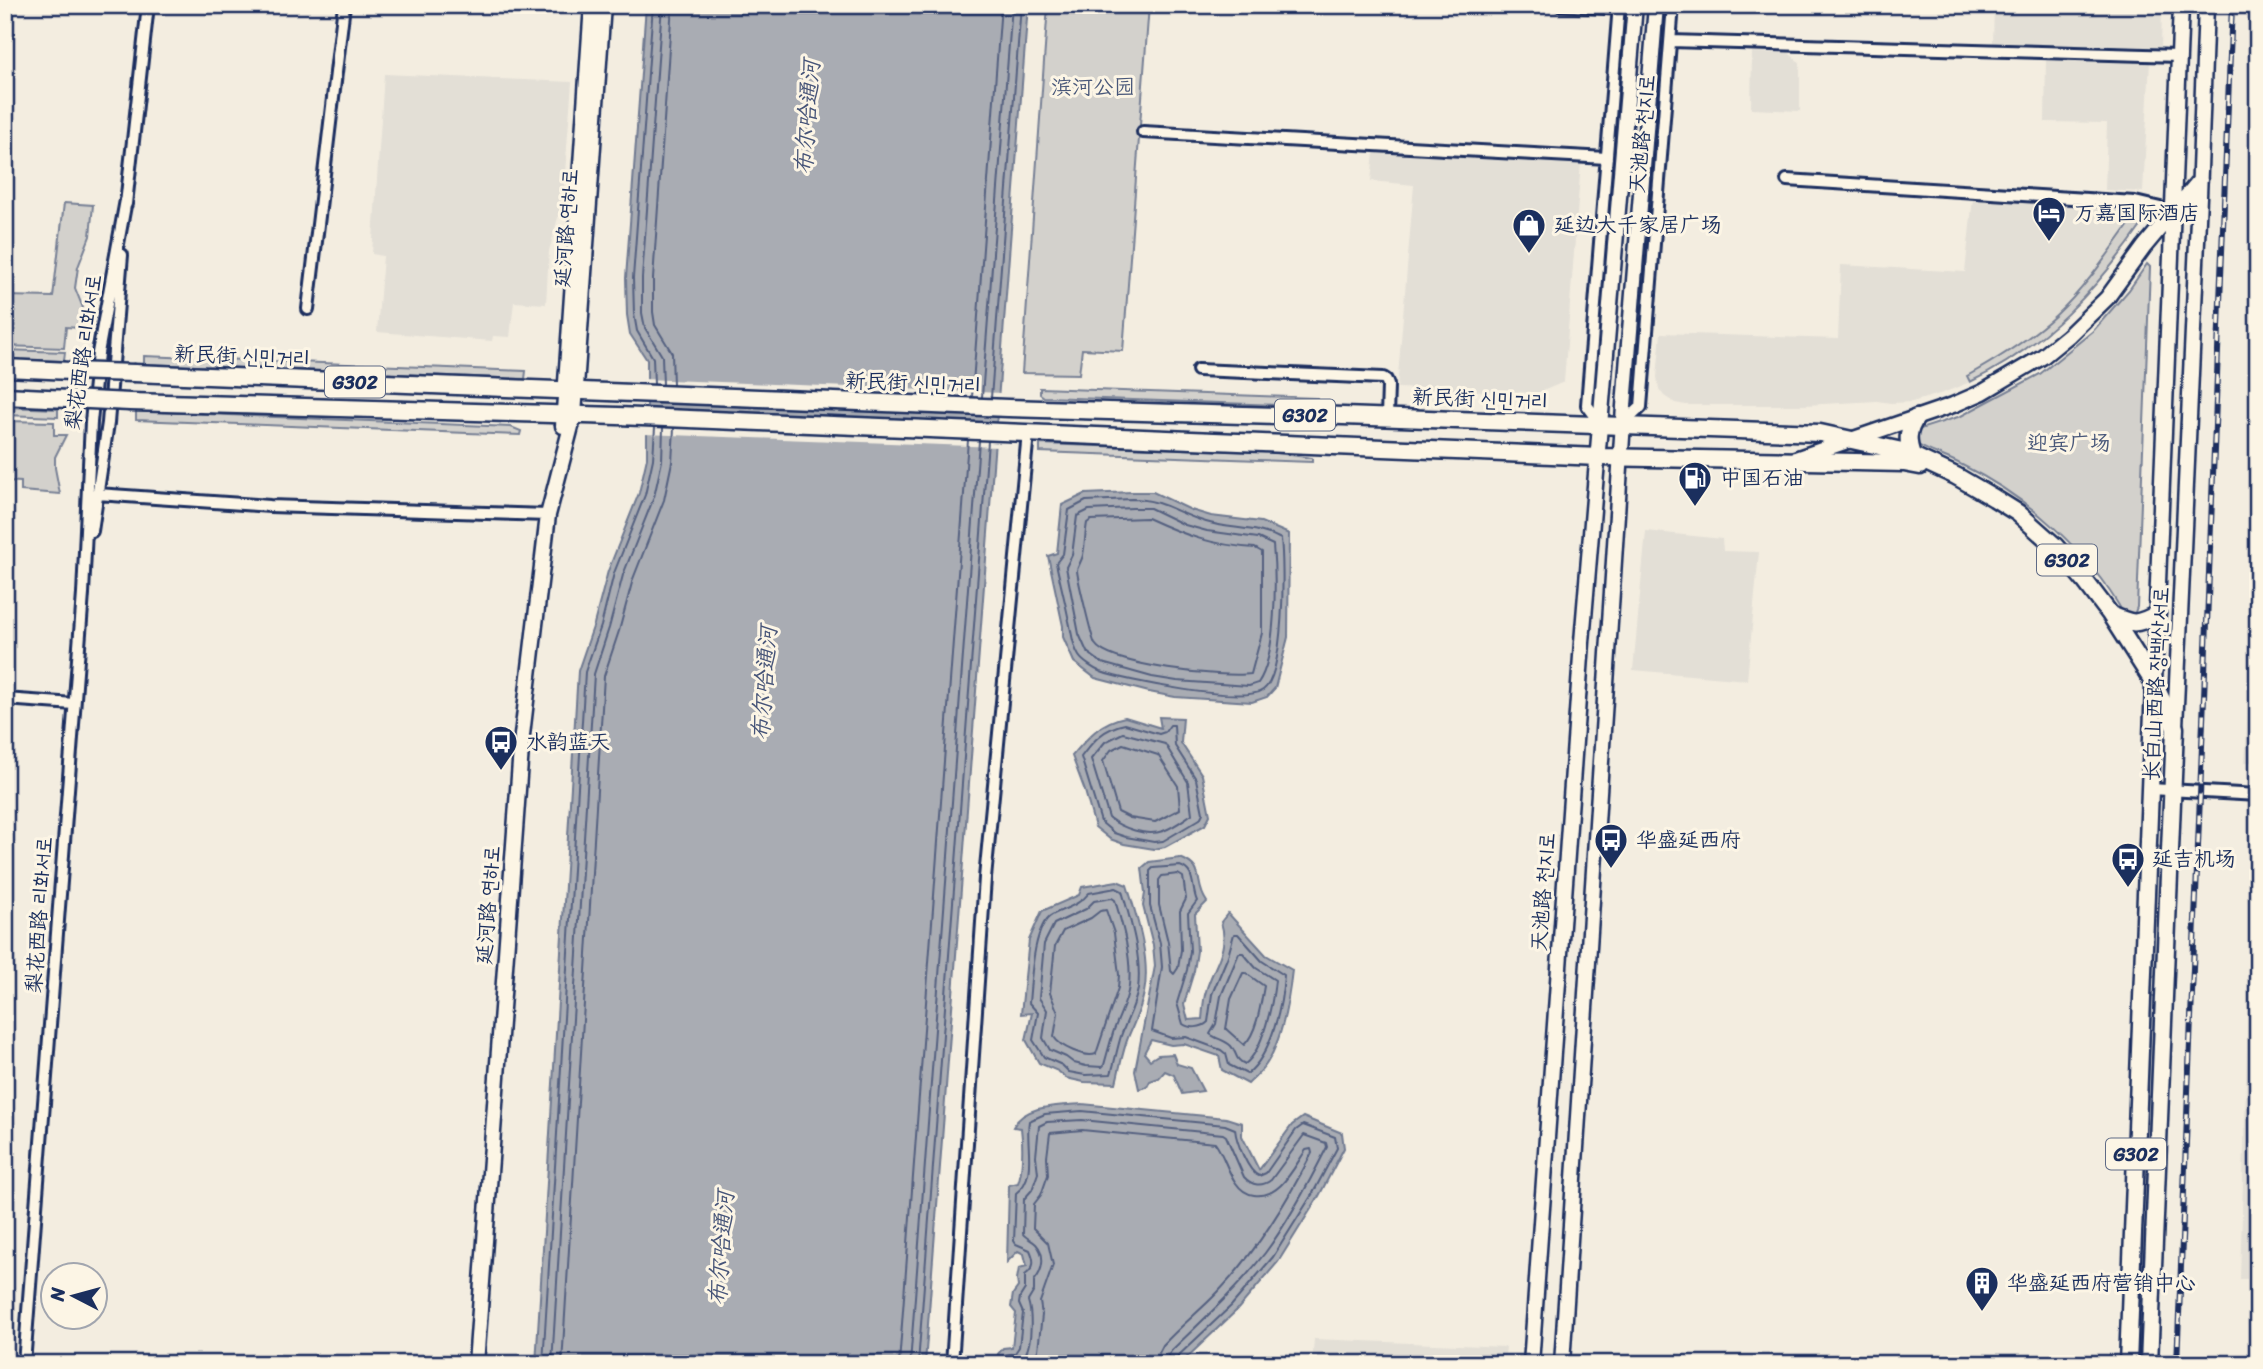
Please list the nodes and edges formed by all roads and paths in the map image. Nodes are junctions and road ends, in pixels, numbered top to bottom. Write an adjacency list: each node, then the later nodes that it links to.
1 (148, 5): 18 (street, 梨花西路 리화서로)
2 (344, 5): 20 (street)
3 (592, 5): 23 (main road, 延河路 연하로)
4 (603, 5): 23 (main road, 延河路 연하로)
5 (1560, 5): 11 (street)
6 (1635, 5): 29 (main road, 天池路 천지로)
7 (1656, 5): 30 (main road, 天池路 천지로)
8 (1674, 5): 12 (street, 天池路 천지로)
9 (2181, 5): 13 (main road, 长白山西路 장백산서로)
10 (2206, 5): 17 (main road, 长白山西路 장백산서로)
11 (1619, 7): 15 (street, 天池路 천지로)
12 (1671, 41): 13 (street); 30 (street, 天池路 천지로)
13 (2179, 56): 19 (main road, 长白山西路 장백산서로)
14 (1143, 132): 15 (street)
15 (1607, 158): 29 (street, 天池路 천지로)
16 (1787, 180): 19 (street)
17 (2200, 180): 19 (main road, 新民街 신민거리); 48 (main road, 长白山西路 장백산서로)
18 (126, 200): 40 (street, 梨花西路 리화서로); 42 (street, 梨花西路 리화서로)
19 (2173, 211): 28 (main road, 新民街 신민거리); 44 (main road, 长白山西路 장백산서로)
20 (308, 310)
21 (5, 368): 23 (highway, 新民街 신민거리 / G302, bridge)
22 (1198, 370): 27 (street)
23 (570, 390): 25 (highway, 新民街 신민거리 / G302); 26 (main road, 延河路 연하로)
24 (5, 397): 26 (highway, 新民街 신민거리 / G302, bridge)
25 (1037, 408): 27 (highway, 新民街 신민거리 / G302); 32 (highway)
26 (569, 414): 32 (highway, 新民街 신민거리 / G302); 41 (main road, 延河路 연하로)
27 (1387, 417): 29 (highway, 新民街 신민거리 / G302)
28 (1916, 418): 31 (main road, 新民街 신민거리); 35 (highway)
29 (1601, 424): 30 (highway, 新民街 신민거리 / G302); 36 (main road, 天池路 천지로)
30 (1622, 425): 33 (highway, 新民街 신민거리 / G302); 37 (main road, 天池路 천지로)
31 (1890, 425): 33 (main road, 新民街 신민거리); 34 (main road, 新民街 신민거리)
32 (1032, 433): 36 (highway, 新民街 신민거리 / G302); 54 (street)
33 (1820, 433): 34 (highway, 新民街 신민거리 / G302)
34 (1850, 439): 35 (highway, 新民街 신민거리 / G302); 38 (main road, 新民街 신민거리)
35 (1912, 455): 39 (highway, 新民街 신민거리 / G302)
36 (1599, 457): 37 (highway, 新民街 신민거리 / G302); 55 (main road, 天池路 천지로)
37 (1620, 458): 38 (highway, 新民街 신민거리 / G302); 56 (main road, 天池路 천지로)
38 (1794, 460): 39 (highway, 新民街 신민거리 / G302)
39 (1946, 472): 43 (highway, 新民街 신민거리 / G302)
40 (97, 494): 41 (street); 42 (street, 梨花西路 리화서로)
41 (548, 515): 53 (main road, 延河路 연하로)
42 (83, 594): 47 (street, 梨花西路 리화서로)
43 (2110, 614): 44 (highway); 45 (highway, 新民街 신민거리 / G302)
44 (2157, 614): 45 (main road, 长白山西路 장백산서로)
45 (2154, 682): 48 (highway, 新民街 신민거리 / G302); 49 (highway, 长白山西路 장백산서로 / G302)
46 (5, 699): 47 (street)
47 (74, 704): 52 (street, 梨花西路 리화서로)
48 (2175, 728): 50 (highway, 长白山西路 장백산서로 / G302)
49 (2150, 789): 50 (street); 57 (highway, 长白山西路 장백산서로 / G302)
50 (2172, 790): 51 (street); 58 (highway, 长白山西路 장백산서로 / G302)
51 (2258, 794)
52 (24, 1364)
53 (476, 1364)
54 (952, 1364)
55 (1531, 1364)
56 (1562, 1364)
57 (2128, 1364)
58 (2149, 1364)

